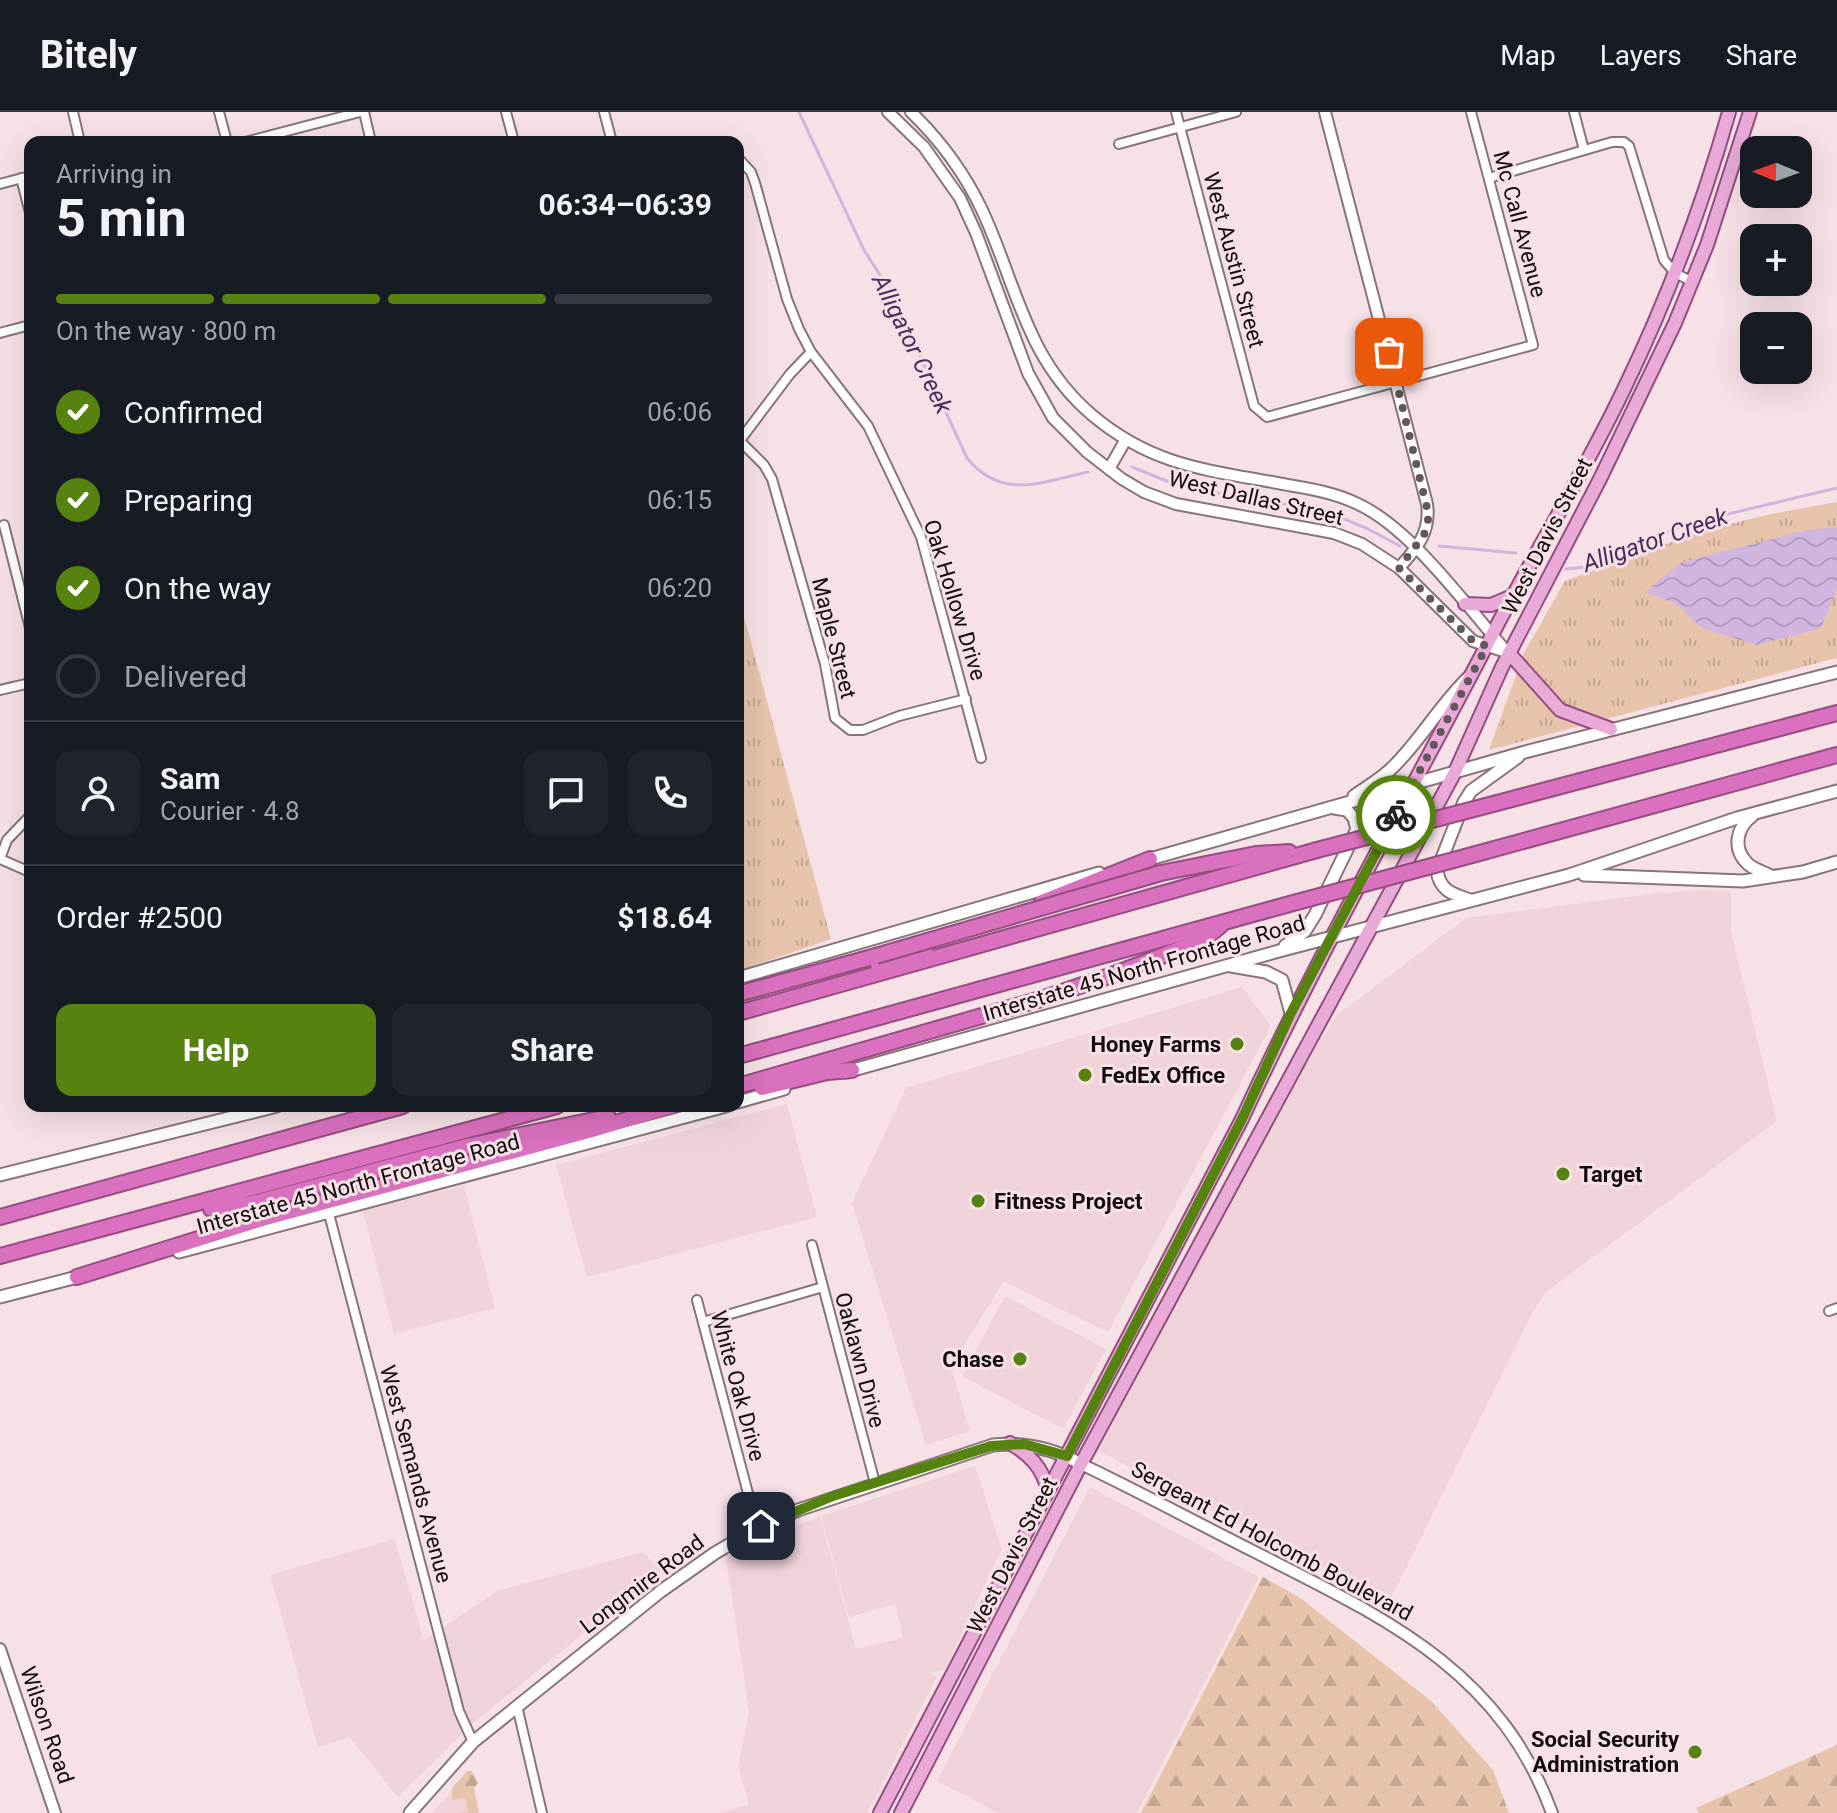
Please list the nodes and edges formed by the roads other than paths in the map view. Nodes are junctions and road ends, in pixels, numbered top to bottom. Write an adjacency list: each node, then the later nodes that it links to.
1 (73, 112): 16 (street)
2 (219, 112): 17 (street)
3 (362, 112): 18 (street); 19 (street)
4 (506, 112): 20 (street)
5 (604, 112): 21 (street)
6 (911, 112): 22 (street, West Dallas Street)
7 (1176, 112): 15 (street, West Austin Street)
8 (1236, 112): 15 (street)
9 (1325, 112): 40 (street)
10 (1471, 112): 29 (street, Mc Call Avenue)
11 (1574, 112): 24 (street)
12 (1729, 112): 33 (main road, West Davis Street)
13 (1750, 112): 34 (main road, West Davis Street)
14 (892, 115): 22 (street); 27 (street, West Dallas Street)
15 (1180, 127): 23 (street); 40 (street, West Austin Street)
16 (79, 136)
17 (225, 136)
18 (268, 136)
19 (369, 136)
20 (512, 136)
21 (610, 136)
22 (941, 144): 26 (street, West Dallas Street)
23 (1119, 144)
24 (1584, 150): 29 (street); 33 (street)
25 (744, 164): 37 (street, Oak Hollow Drive)
26 (958, 168): 27 (street); 31 (street, West Dallas Street)
27 (946, 176): 32 (street, West Dallas Street)
28 (24, 178): 30 (street)
29 (1489, 178): 40 (street, Mc Call Avenue)
30 (0, 184)
31 (998, 249): 32 (street); 38 (street, West Dallas Street)
32 (984, 254): 39 (street, West Dallas Street)
33 (1675, 273): 34 (street); 44 (main road, West Davis Street)
34 (1693, 282): 46 (main road, West Davis Street)
35 (24, 327): 36 (street)
36 (0, 333)
37 (811, 352): 41 (street); 59 (street, Oak Hollow Drive)
38 (1047, 364): 39 (street); 42 (street, West Dallas Street)
39 (1030, 377): 45 (street, West Dallas Street)
40 (1397, 382): 48 (street)
41 (744, 435)
42 (1125, 441): 45 (street); 48 (street, West Dallas Street)
43 (744, 447): 59 (street, Maple Street)
44 (1592, 450): 46 (main road); 50 (main road, West Davis Street)
45 (1109, 469): 49 (street, West Dallas Street)
46 (1600, 479): 54 (main road, West Davis Street)
47 (4, 525): 51 (street)
48 (1417, 548): 49 (street); 52 (street, West Dallas Street)
49 (1399, 568): 53 (street, West Dallas Street)
50 (1515, 594): 52 (main road); 53 (main road, West Davis Street)
51 (24, 604)
52 (1465, 604): 53 (street, West Dallas Street)
53 (1490, 641): 54 (street, West Dallas Street); 56 (main road, West Davis Street)
54 (1509, 653): 61 (main road); 65 (main road, West Davis Street)
55 (1837, 672): 61 (main road)
56 (1472, 674): 66 (main road, West Davis Street); 68 (main road)
57 (24, 684): 58 (street)
58 (0, 690)
59 (966, 699): 64 (street, Oak Hollow Drive)
60 (1837, 713): 72 (highway, bridge)
61 (1611, 729): 62 (main road)
62 (1525, 752): 65 (main road); 79 (main road)
63 (1837, 755): 80 (highway, bridge)
64 (981, 758)
65 (1455, 772): 66 (main road); 81 (main road, West Davis Street)
66 (1413, 783): 68 (main road); 82 (main road, West Davis Street)
67 (1837, 791): 70 (main road, Interstate 45 North Frontage Road)
68 (1342, 803): 69 (main road)
69 (1329, 807): 74 (main road); 83 (main road)
70 (1759, 812): 77 (main road, Interstate 45 North Frontage Road); 78 (main road)
71 (24, 822): 73 (street)
72 (1317, 850): 86 (highway, bridge); 87 (highway)
73 (0, 859): 76 (street)
74 (1150, 859): 85 (main road); 88 (highway)
75 (1837, 862): 78 (main road)
76 (24, 869)
77 (1569, 875): 78 (main road); 79 (main road, Interstate 45 North Frontage Road)
78 (1771, 876)
79 (1470, 900): 81 (main road, Interstate 45 North Frontage Road)
80 (1225, 922): 90 (highway); 92 (highway)
81 (1372, 926): 82 (main road, Interstate 45 North Frontage Road); 114 (main road, West Davis Street)
82 (1331, 937): 83 (main road, Interstate 45 North Frontage Road); 89 (main road, West Davis Street)
83 (1279, 951): 84 (main road, Interstate 45 North Frontage Road)
84 (1227, 965): 89 (main road); 91 (main road, Interstate 45 North Frontage Road)
85 (744, 976)
86 (744, 992)
87 (744, 1011)
88 (744, 1011)
89 (1291, 1013): 113 (main road, West Davis Street)
90 (744, 1054)
91 (852, 1070): 93 (highway); 94 (main road, Interstate 45 North Frontage Road)
92 (744, 1084)
93 (744, 1092)
94 (744, 1100)
95 (253, 1112): 101 (main road)
96 (381, 1112): 104 (highway)
97 (535, 1112): 103 (highway)
98 (641, 1112): 103 (highway)
99 (651, 1112): 107 (highway)
100 (704, 1112): 102 (main road, Interstate 45 North Frontage Road)
101 (0, 1175)
102 (329, 1214): 107 (main road, Interstate 45 North Frontage Road); 120 (street, West Semands Avenue)
103 (155, 1216): 106 (highway)
104 (0, 1217)
105 (812, 1245): 108 (street, Oaklawn Drive)
106 (0, 1256)
107 (77, 1277): 109 (main road, Interstate 45 North Frontage Road)
108 (823, 1287): 111 (street); 115 (street, Oaklawn Drive)
109 (0, 1297)
110 (697, 1300): 111 (street, White Oak Drive)
111 (703, 1322): 117 (street, White Oak Drive)
112 (1010, 1443): 113 (main road, Longmire Road); 115 (main road, Longmire Road); 116 (main road)
113 (1067, 1456): 114 (main road, Longmire Road); 116 (main road, West Davis Street)
114 (1081, 1464): 127 (main road, West Davis Street); 128 (street, Sergeant Ed Holcomb Boulevard)
115 (875, 1483): 117 (main road, Longmire Road)
116 (1048, 1490): 121 (main road, West Davis Street)
117 (761, 1526): 119 (main road, Longmire Road)
118 (0, 1649): 122 (street, Wilson Road)
119 (517, 1706): 120 (main road, Longmire Road); 124 (street)
120 (473, 1742): 123 (main road, Longmire Road)
121 (905, 1766): 125 (main road, West Davis Street); 126 (main road)
122 (55, 1813)
123 (410, 1813)
124 (542, 1813)
125 (880, 1813)
126 (888, 1813)
127 (901, 1813)
128 (1552, 1813)

